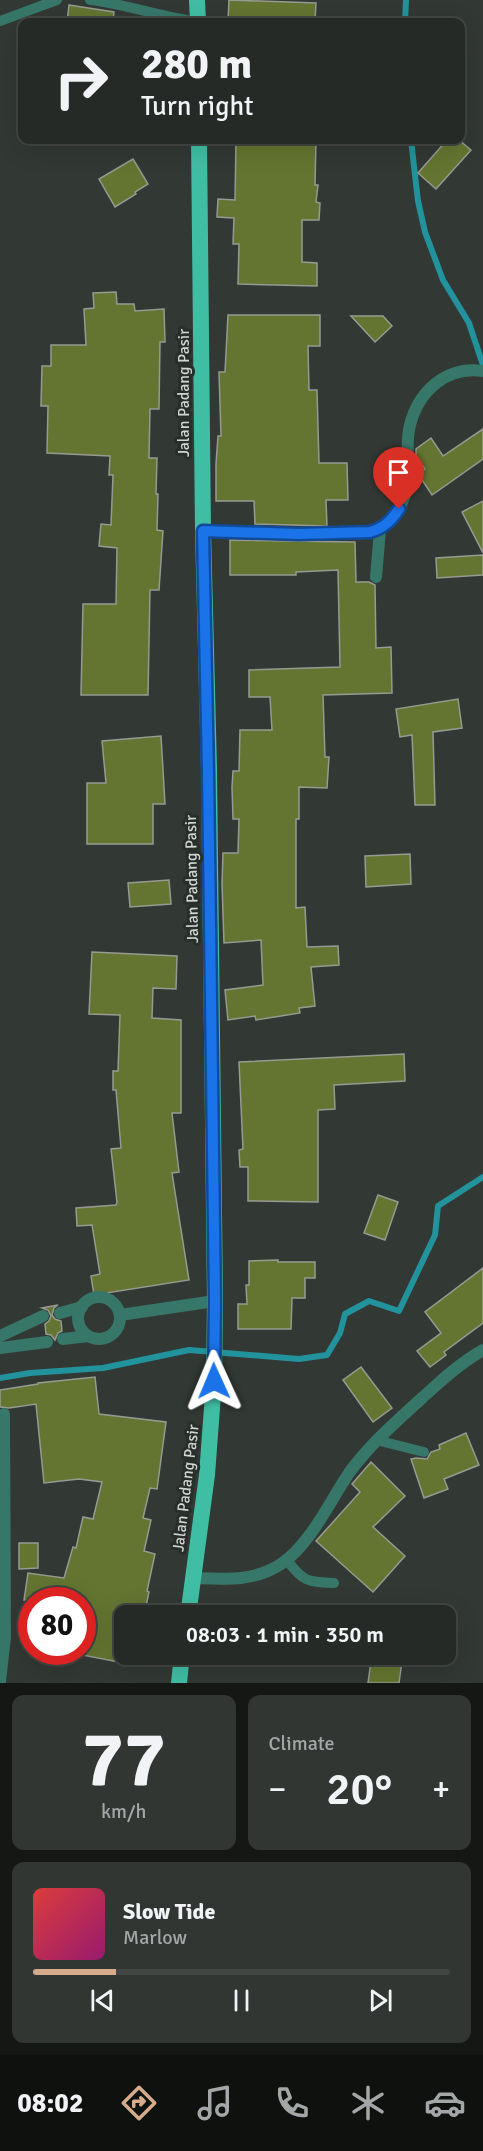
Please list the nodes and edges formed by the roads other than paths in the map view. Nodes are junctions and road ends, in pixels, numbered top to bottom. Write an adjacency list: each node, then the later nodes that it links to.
1 (57, 0): 6 (lane)
2 (90, 0): 4 (lane)
3 (197, 0): 5 (highway)
4 (174, 18)
5 (198, 18)
6 (0, 21)
7 (199, 144): 10 (highway, Jalan Padang Pasir)
8 (480, 370): 9 (street)
9 (380, 530): 10 (street); 11 (street)
10 (203, 531): 12 (highway, Jalan Padang Pasir)
11 (376, 577)
12 (215, 1301): 15 (street); 28 (highway, Jalan Padang Pasir)
13 (82, 1307): 14 (street); 15 (street); 18 (street)
14 (60, 1313)
15 (120, 1315): 18 (street)
16 (44, 1316): 17 (street)
17 (0, 1336)
18 (87, 1336): 19 (street)
19 (63, 1339)
20 (47, 1342): 21 (street)
21 (0, 1348)
22 (483, 1350): 24 (street)
23 (4, 1414): 25 (street)
24 (376, 1440): 26 (lane); 27 (street)
25 (2, 1441): 31 (street)
26 (424, 1452)
27 (284, 1562): 28 (street); 29 (lane)
28 (193, 1578): 30 (highway, Jalan Padang Pasir)
29 (334, 1582)
30 (189, 1605)
31 (2, 1637): 33 (street)
32 (181, 1665): 34 (highway)
33 (0, 1681)
34 (179, 1683)

